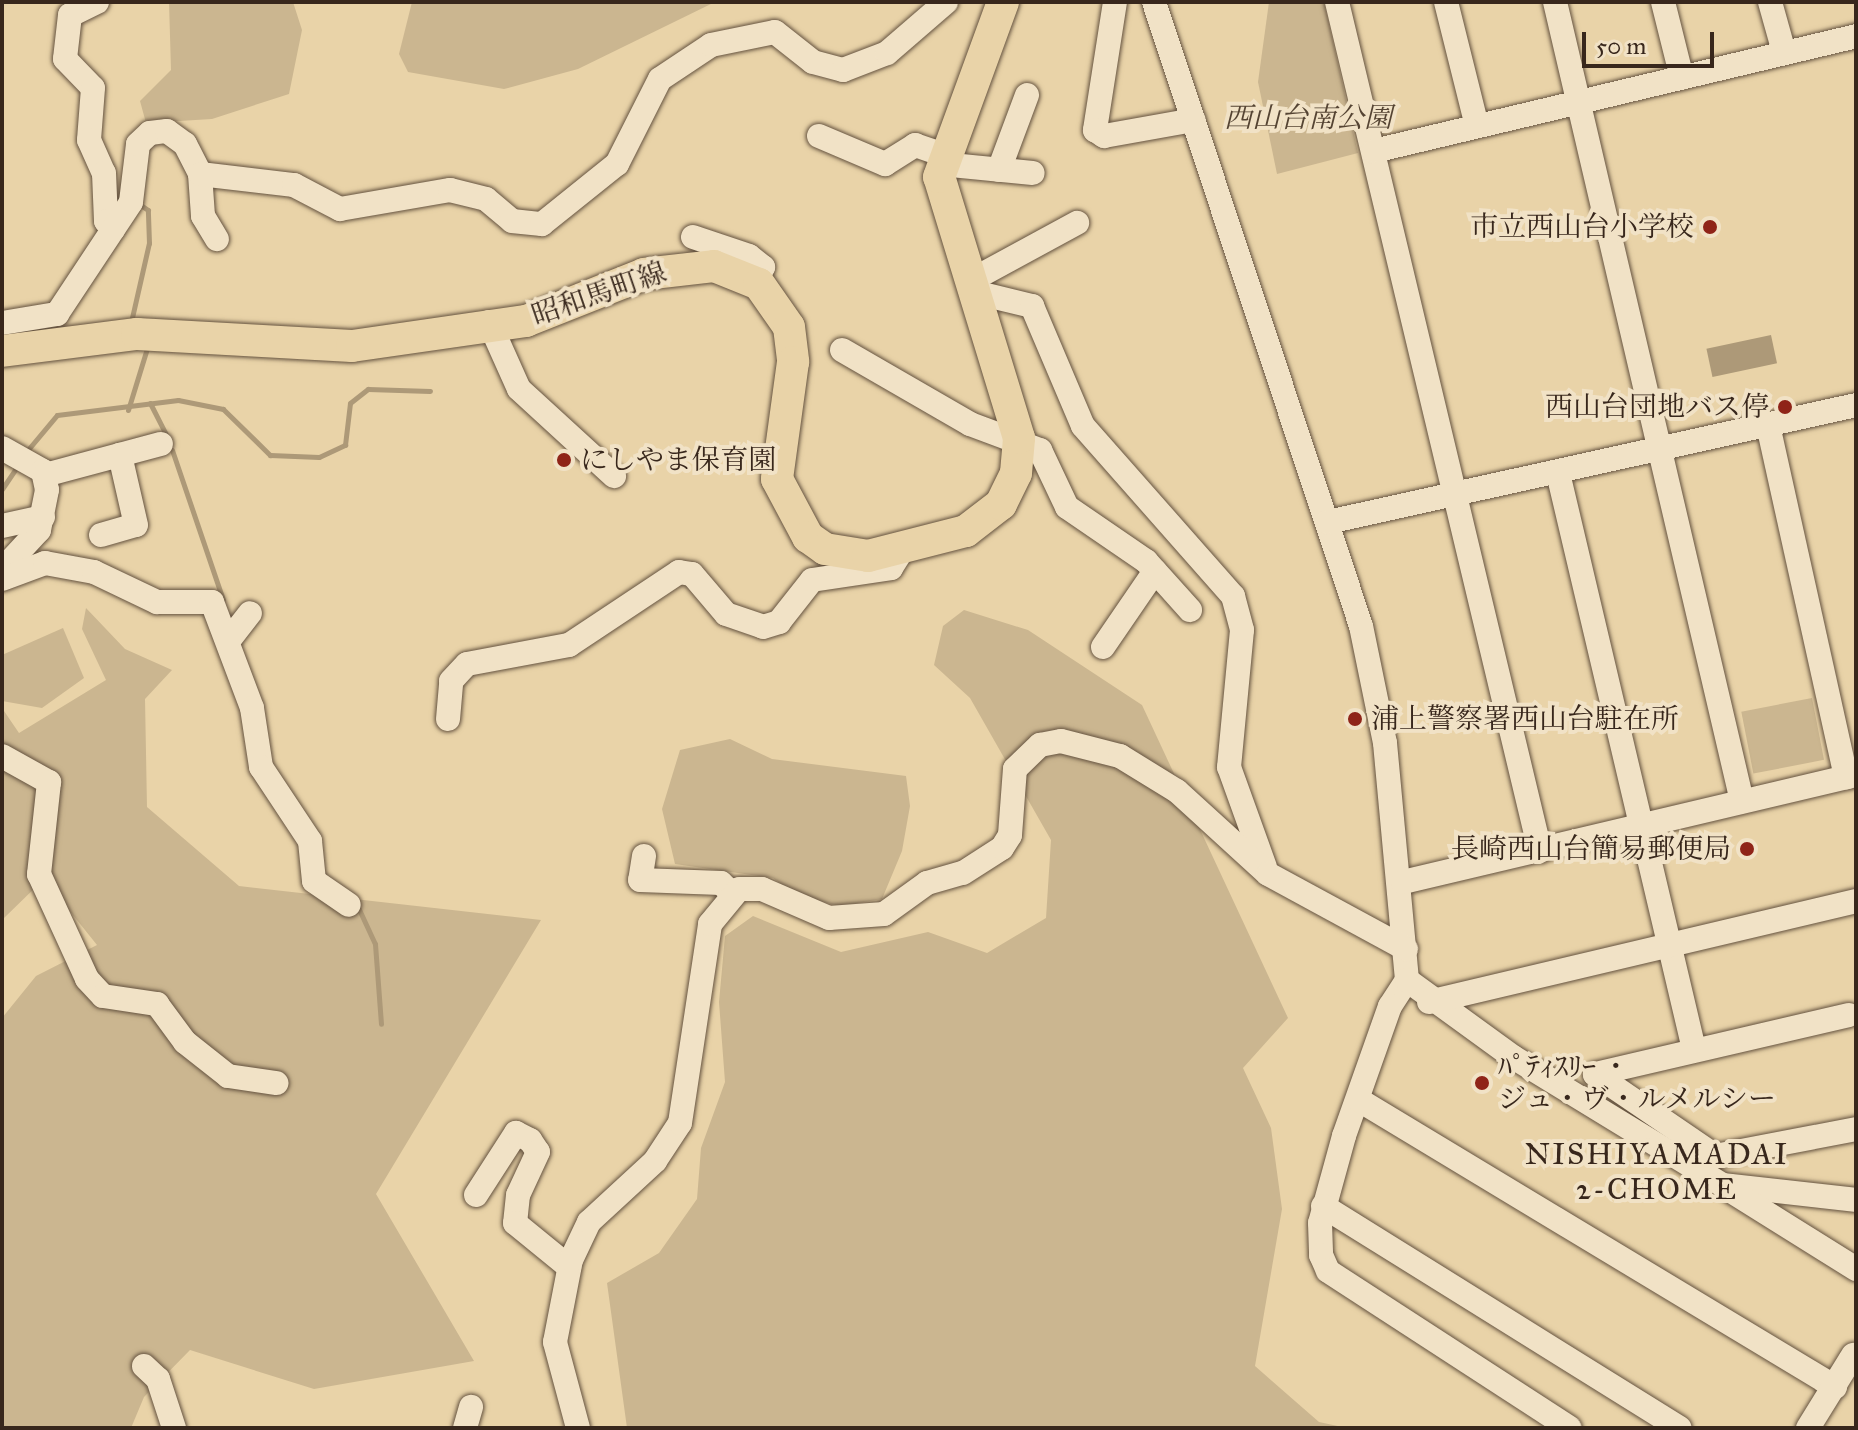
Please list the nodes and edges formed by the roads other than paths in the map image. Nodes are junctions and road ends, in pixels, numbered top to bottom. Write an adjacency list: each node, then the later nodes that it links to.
1 (97, 2): 25 (street)
2 (946, 2): 23 (street)
3 (1003, 2): 20 (main road)
4 (1115, 2): 16 (street)
5 (1154, 2): 16 (street)
6 (1337, 2): 19 (street)
7 (1446, 2): 17 (street)
8 (1555, 2): 15 (street)
9 (1663, 2): 13 (street)
10 (1770, 2): 12 (street)
11 (1856, 36): 12 (street)
12 (1784, 52): 13 (street)
13 (1682, 78): 15 (street)
14 (1027, 95): 21 (street)
15 (1579, 103): 17 (street); 38 (street)
16 (1194, 120): 45 (street)
17 (1477, 126): 19 (street)
18 (819, 136): 20 (street)
19 (1374, 151): 43 (street)
20 (942, 159): 21 (street); 29 (main road)
21 (999, 170): 22 (street)
22 (1033, 173)
23 (200, 174): 25 (street); 27 (street)
24 (1077, 223): 29 (street)
25 (113, 230): 31 (street)
26 (693, 237): 28 (street)
27 (217, 239)
28 (754, 280): 30 (main road, 昭和馬町線); 48 (main road)
29 (972, 286): 36 (main road); 61 (street)
30 (489, 322): 33 (main road, 昭和馬町線); 42 (street)
31 (2, 323)
32 (842, 350): 36 (street)
33 (2, 351)
34 (1856, 405): 35 (street)
35 (1768, 425): 38 (street); 56 (street)
36 (1019, 438): 48 (main road); 50 (street)
37 (161, 444): 39 (street)
38 (1663, 449): 41 (street); 57 (street)
39 (120, 455): 40 (street); 47 (street)
40 (22, 460): 44 (street)
41 (1558, 473): 43 (street); 58 (street)
42 (614, 476)
43 (1452, 497): 45 (street); 59 (street)
44 (43, 517): 46 (street); 49 (street)
45 (1328, 522): 62 (street)
46 (2, 526)
47 (101, 535)
48 (903, 549): 54 (street)
49 (2, 570)
50 (1155, 571): 52 (street); 53 (street)
51 (2, 579): 65 (street)
52 (1190, 610)
53 (1103, 647)
54 (448, 719)
55 (2, 756): 72 (street)
56 (1851, 776): 57 (street)
57 (1742, 801): 58 (street)
58 (1641, 827): 59 (street); 66 (street)
59 (1540, 851): 62 (street)
60 (644, 856): 63 (street)
61 (1268, 874): 63 (street); 67 (street)
62 (1403, 882): 67 (street)
63 (733, 894): 79 (street)
64 (1856, 901): 66 (street)
65 (349, 905)
66 (1669, 944): 69 (street); 71 (street)
67 (1406, 949): 68 (street)
68 (1407, 980): 69 (street); 73 (street)
69 (1429, 1002): 75 (street)
70 (1849, 1015): 71 (street)
71 (1694, 1049): 74 (street)
72 (276, 1083)
73 (1359, 1100): 78 (street); 83 (street)
74 (1856, 1129)
75 (1723, 1185): 77 (street); 80 (street)
76 (476, 1195): 79 (street)
77 (1856, 1200)
78 (1323, 1206): 86 (street); 87 (street)
79 (569, 1267): 85 (street)
80 (1856, 1269)
81 (1853, 1355): 83 (street)
82 (144, 1366): 84 (street)
83 (1835, 1387): 88 (street)
84 (174, 1428)
85 (578, 1428)
86 (1570, 1428)
87 (1680, 1428)
88 (1808, 1428)

